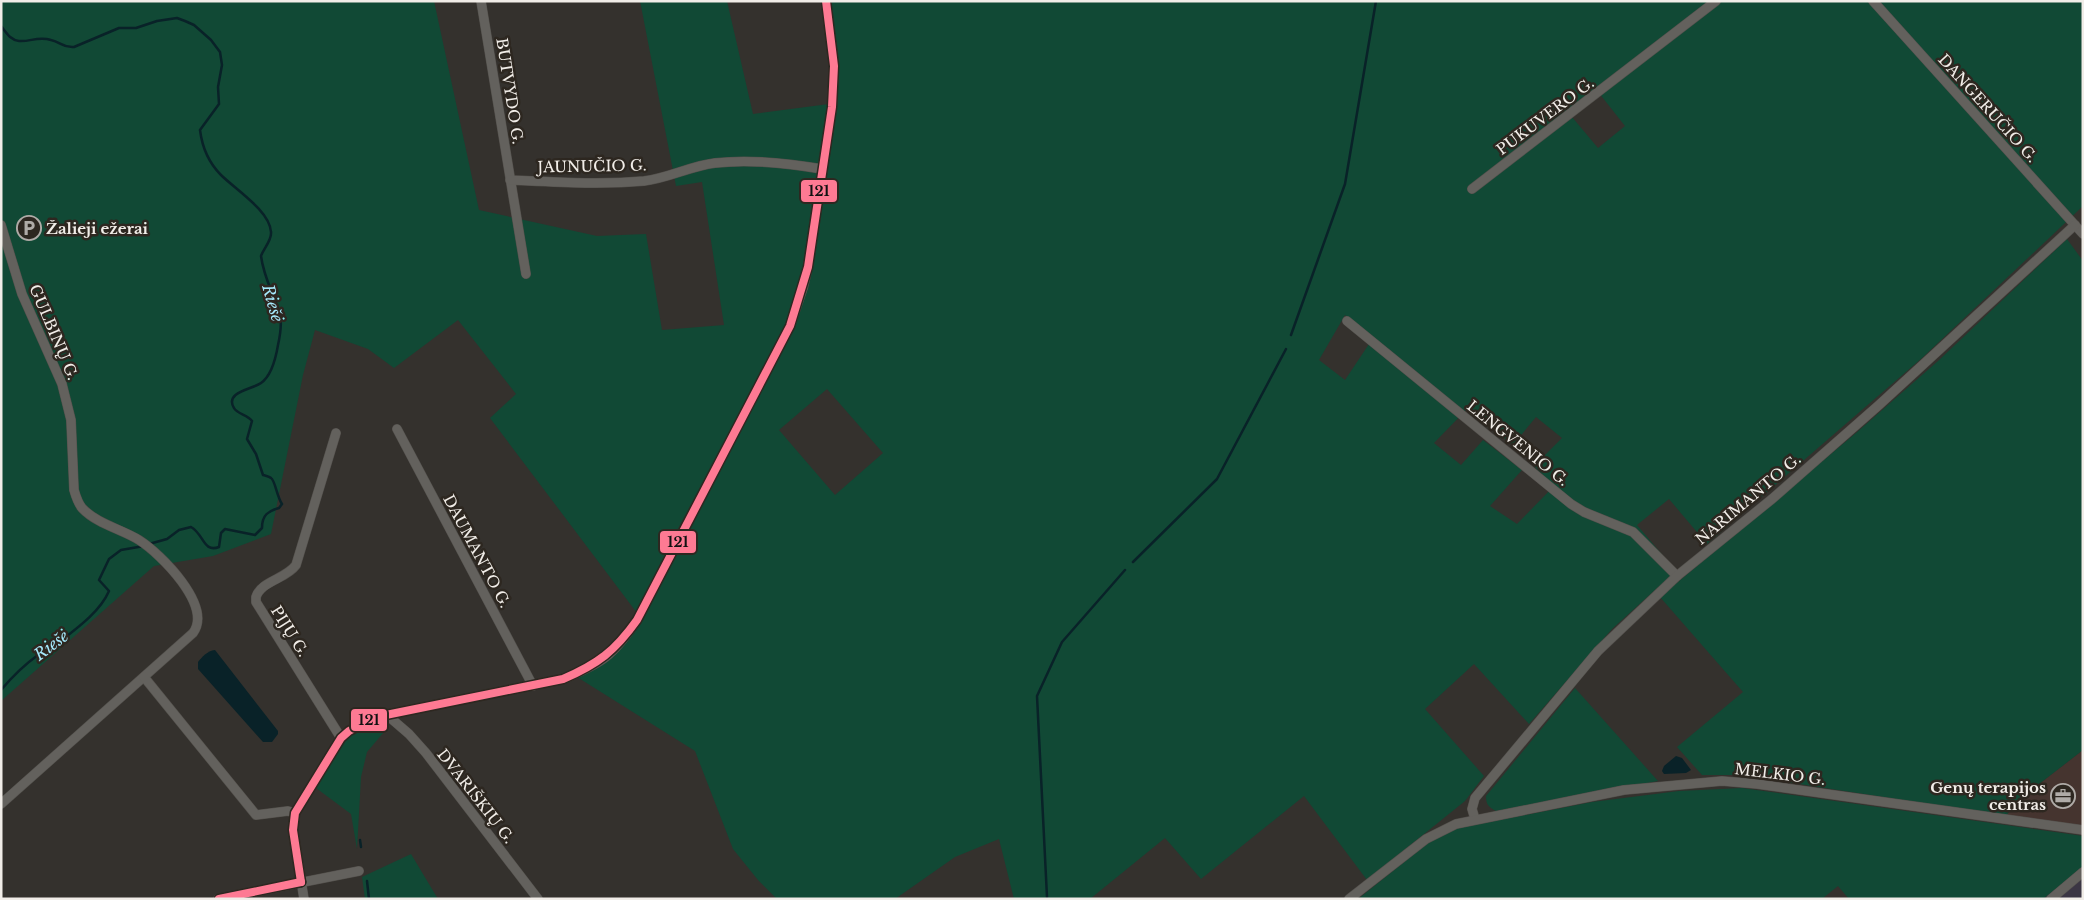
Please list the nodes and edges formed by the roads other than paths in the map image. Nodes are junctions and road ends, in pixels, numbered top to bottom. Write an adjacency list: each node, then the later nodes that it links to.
1 (481, 1): 6 (street, BUTVYDO G.)
2 (826, 1): 5 (street)
3 (1716, 1): 7 (street, PUKUVERO G.)
4 (1873, 1): 9 (street, DANGERUČIO G.)
5 (822, 169): 6 (street, JAUNUČIO G.); 17 (street)
6 (510, 180): 11 (street, BUTVYDO G.)
7 (1472, 189)
8 (1, 224): 16 (street, GULBINŲ G.)
9 (2075, 225): 10 (street, DANGERUČIO G.); 15 (street, NARIMANTO G.)
10 (2083, 234)
11 (526, 274)
12 (1347, 321): 15 (street, LENGVENIO G.)
13 (397, 429): 17 (street, DAUMANTO G.)
14 (336, 434): 19 (street, PIJŲ G.)
15 (1676, 576): 22 (street, NARIMANTO G.)
16 (144, 677): 20 (street); 21 (street)
17 (533, 686): 18 (street)
18 (387, 715): 19 (street); 29 (street, DVARIŠKIŲ G.)
19 (341, 738): 21 (street)
20 (1, 804)
21 (295, 813): 26 (street)
22 (1475, 819): 23 (street, MELKIO G.); 30 (street)
23 (2083, 830)
24 (359, 871): 26 (street)
25 (2083, 872): 31 (street)
26 (300, 882): 27 (street); 28 (street)
27 (218, 899)
28 (304, 899)
29 (538, 899)
30 (1349, 899)
31 (2051, 899)

